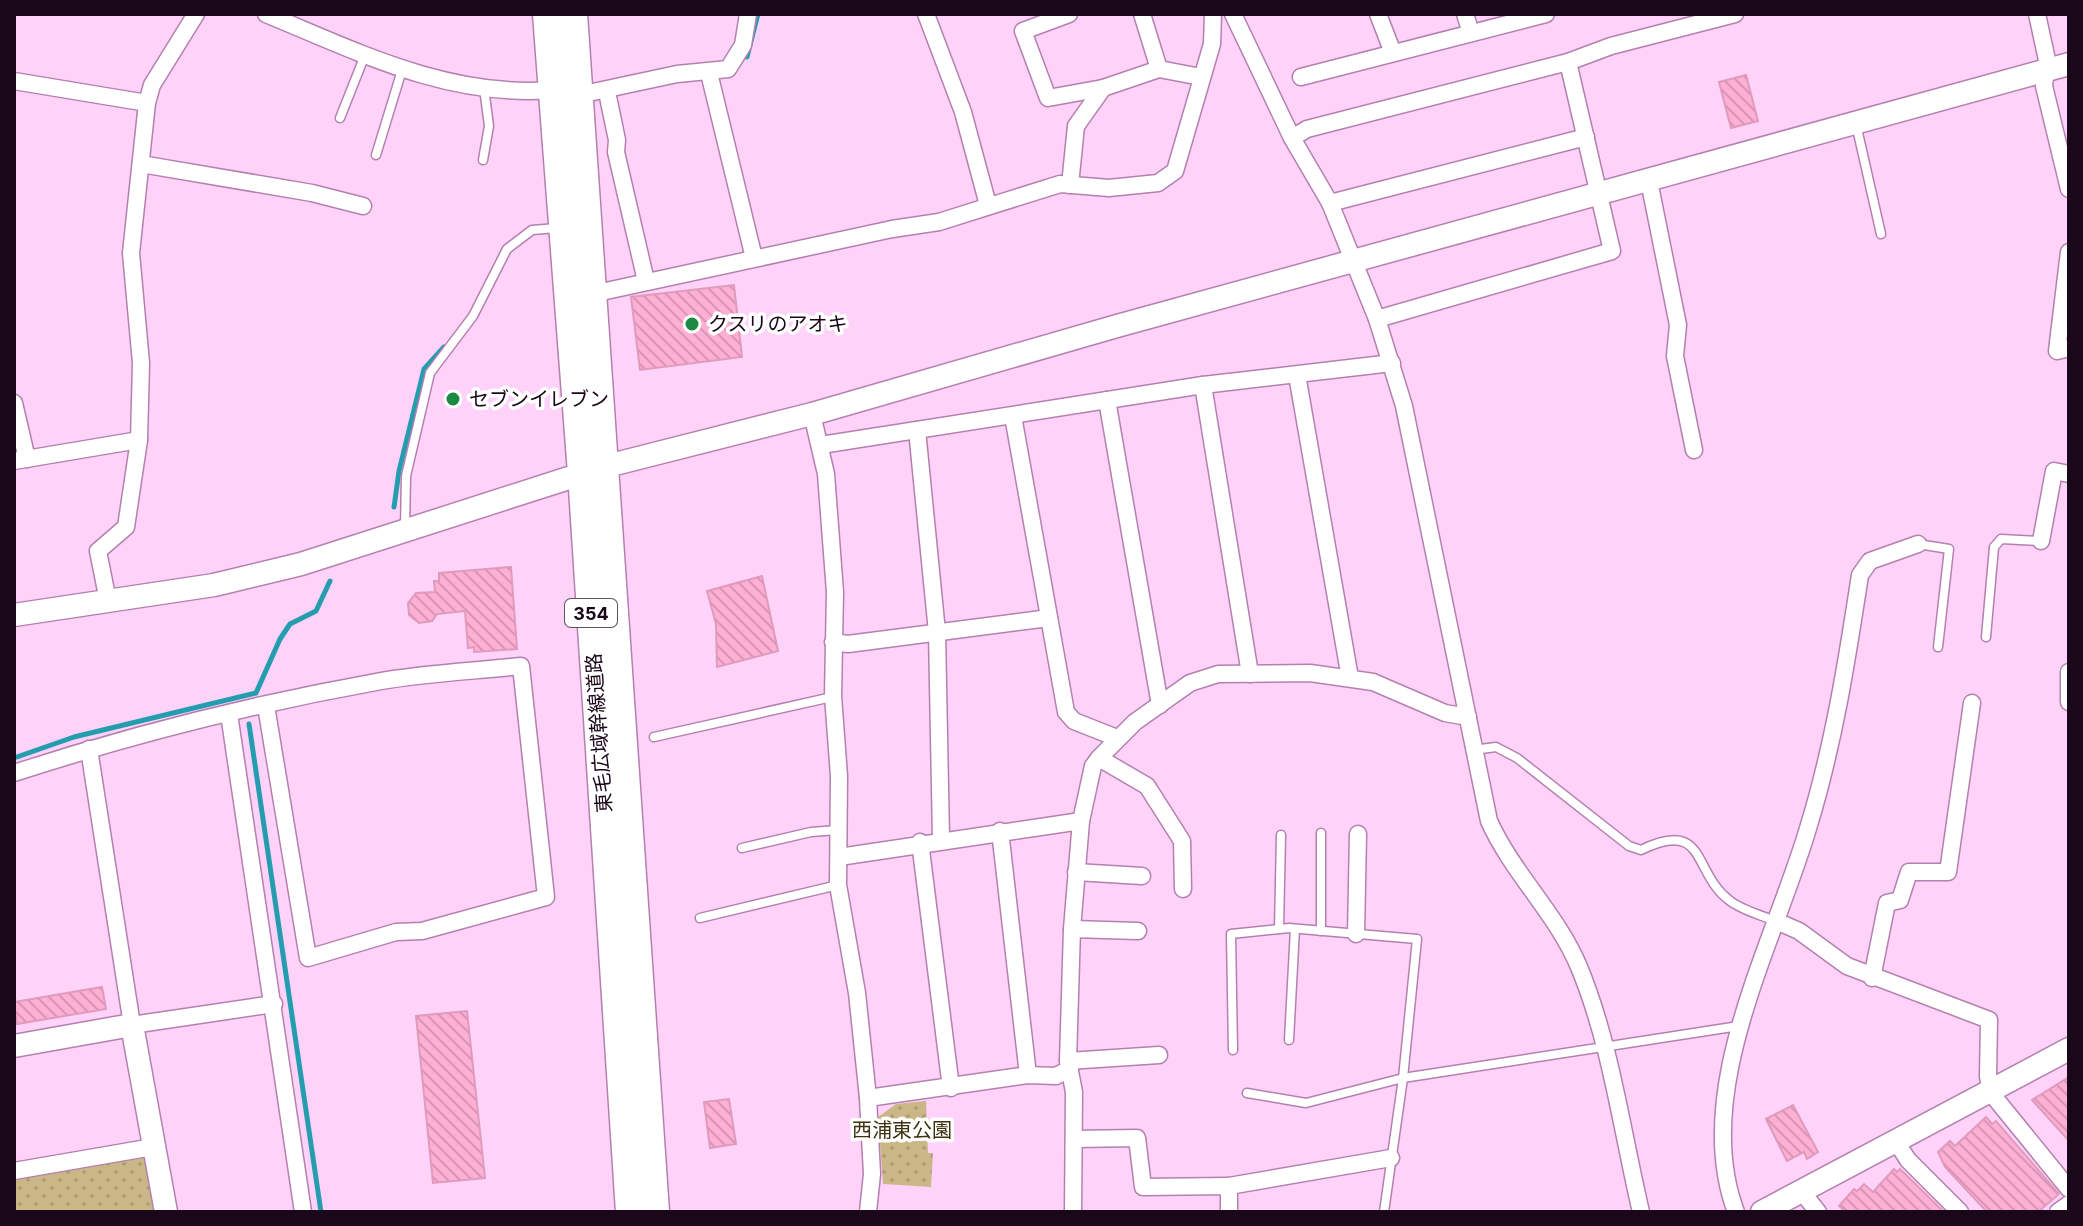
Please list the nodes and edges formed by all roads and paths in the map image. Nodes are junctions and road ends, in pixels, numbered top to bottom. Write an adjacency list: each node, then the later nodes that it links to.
1 (196, 14): 34 (street)
2 (547, 14): 33 (highway, 東毛広域幹線道路 / 354)
3 (573, 14): 33 (highway, 東毛広域幹線道路 / 354)
4 (748, 14): 27 (street)
5 (926, 14): 47 (street)
6 (1017, 14): 18 (street)
7 (1069, 14): 18 (street)
8 (1142, 14): 24 (street)
9 (1213, 14): 28 (street)
10 (1233, 14): 38 (street)
11 (1378, 14): 20 (street)
12 (1465, 14): 19 (street)
13 (1546, 14): 19 (street)
14 (1735, 14): 17 (street)
15 (2037, 14): 26 (street)
16 (273, 15): 21 (street)
17 (1684, 20): 22 (street)
18 (1023, 31): 32 (street)
19 (1471, 33): 20 (street)
20 (1393, 53): 29 (street)
21 (365, 55): 25 (street); 35 (lane)
22 (1568, 62): 37 (street); 38 (street)
23 (2069, 64): 26 (street)
24 (1159, 69): 28 (street); 32 (street)
25 (402, 70): 31 (street); 39 (lane)
26 (2045, 71): 36 (street); 44 (street)
27 (709, 73): 33 (street); 52 (street)
28 (1201, 77): 43 (street)
29 (1301, 77)
30 (14, 81): 34 (street)
31 (484, 87): 33 (street); 40 (lane)
32 (1103, 88): 43 (street)
33 (579, 92): 49 (highway, 東毛広域幹線道路 / 354); 54 (street); 55 (highway, 東毛広域幹線道路 / 354)
34 (147, 103): 41 (street)
35 (340, 118)
36 (1856, 123): 42 (street); 50 (lane)
37 (1586, 137): 45 (street); 46 (street)
38 (1292, 138): 46 (street)
39 (376, 155)
40 (483, 160)
41 (141, 164): 48 (street); 66 (street)
42 (1649, 181): 45 (street); 68 (street)
43 (1070, 185): 47 (street)
44 (2069, 189)
45 (1599, 195): 53 (street); 56 (street)
46 (1330, 203): 53 (street)
47 (988, 205): 52 (street)
48 (363, 206)
49 (562, 227): 70 (highway, 東毛広域幹線道路 / 354); 72 (lane)
50 (1881, 234)
51 (2069, 252): 57 (street)
52 (754, 258): 54 (street)
53 (1354, 262): 56 (street); 63 (street)
54 (646, 281): 55 (street)
55 (592, 294): 70 (highway, 東毛広域幹線道路 / 354)
56 (1377, 319): 58 (street)
57 (2069, 348)
58 (1392, 363): 59 (street); 91 (street)
59 (1297, 375): 60 (street); 84 (street)
60 (1203, 385): 61 (street); 83 (street)
61 (1107, 400): 64 (street); 88 (street)
62 (14, 403): 69 (street)
63 (812, 414): 67 (street); 70 (street)
64 (1013, 416): 65 (street); 77 (street)
65 (917, 430): 67 (street); 78 (street)
66 (139, 440): 69 (street); 75 (street)
67 (821, 445): 80 (street)
68 (1694, 450)
69 (21, 460)
70 (592, 470): 72 (street); 148 (highway, 東毛広域幹線道路 / 354); 149 (highway, 東毛広域幹線道路 / 354)
71 (2069, 474): 73 (street)
72 (405, 530): 75 (street)
73 (2041, 541): 79 (lane)
74 (1918, 544): 81 (lane); 113 (street)
75 (108, 601): 76 (street)
76 (14, 615)
77 (1049, 618): 78 (street); 93 (street)
78 (937, 632): 80 (street); 104 (street)
79 (1986, 637)
80 (833, 642): 85 (street)
81 (1938, 647)
82 (2069, 672): 86 (street)
83 (1250, 674): 84 (street); 88 (street)
84 (1350, 678): 91 (street)
85 (833, 696): 92 (lane); 99 (street)
86 (2069, 702)
87 (1972, 703): 120 (street)
88 (1160, 705): 93 (street)
89 (266, 706): 89 (street); 90 (street)
90 (229, 714): 94 (street); 121 (street)
91 (1468, 717): 95 (street)
92 (654, 737)
93 (1117, 738): 96 (street)
94 (89, 749): 97 (street); 122 (street)
95 (1473, 750): 113 (lane); 126 (street)
96 (1099, 758): 98 (street); 111 (street)
97 (14, 773)
98 (1081, 821): 100 (street); 108 (street)
99 (839, 830): 106 (lane); 107 (street)
100 (1000, 831): 104 (street); 131 (street)
101 (1321, 833): 118 (lane)
102 (1358, 834): 119 (street)
103 (1281, 835): 115 (lane)
104 (941, 839): 105 (street)
105 (920, 842): 107 (street); 133 (street)
106 (742, 848)
107 (839, 857): 110 (street)
108 (1076, 872): 109 (street); 114 (street)
109 (1142, 876)
110 (838, 885): 112 (lane); 136 (street)
111 (1183, 889)
112 (700, 918)
113 (1776, 921): 120 (street); 123 (street)
114 (1072, 929): 117 (street); 130 (street)
115 (1279, 929): 116 (lane); 128 (lane)
116 (1295, 929): 118 (lane); 124 (lane)
117 (1138, 931)
118 (1321, 931): 119 (lane)
119 (1356, 934): 132 (lane)
120 (1872, 978): 135 (street)
121 (274, 1004): 122 (street); 147 (street)
122 (132, 1025): 125 (street); 139 (street)
123 (1739, 1026): 126 (lane); 155 (street)
124 (1289, 1040)
125 (14, 1046)
126 (1603, 1049): 132 (lane); 154 (street)
127 (2069, 1049): 135 (street)
128 (1233, 1050)
129 (1159, 1055): 130 (street)
130 (1069, 1065): 131 (street); 137 (street)
131 (1028, 1075): 133 (street)
132 (1403, 1078): 134 (lane); 140 (lane)
133 (951, 1088): 136 (street)
134 (1247, 1093)
135 (1991, 1093): 138 (street); 143 (street)
136 (868, 1098): 150 (street)
137 (1074, 1139): 142 (street); 151 (street)
138 (1897, 1143): 144 (street); 158 (street)
139 (153, 1147): 141 (street); 146 (street)
140 (1391, 1158): 142 (street); 153 (lane)
141 (14, 1171)
142 (1229, 1186): 152 (street)
143 (2069, 1189)
144 (1802, 1192): 156 (street); 157 (street)
145 (2069, 1204): 159 (street)
146 (166, 1212)
147 (303, 1212)
148 (630, 1212)
149 (655, 1212)
150 (868, 1212)
151 (1073, 1212)
152 (1229, 1212)
153 (1384, 1212)
154 (1641, 1212)
155 (1736, 1212)
156 (1762, 1212)
157 (1818, 1212)
158 (1960, 1212)
159 (2058, 1212)

